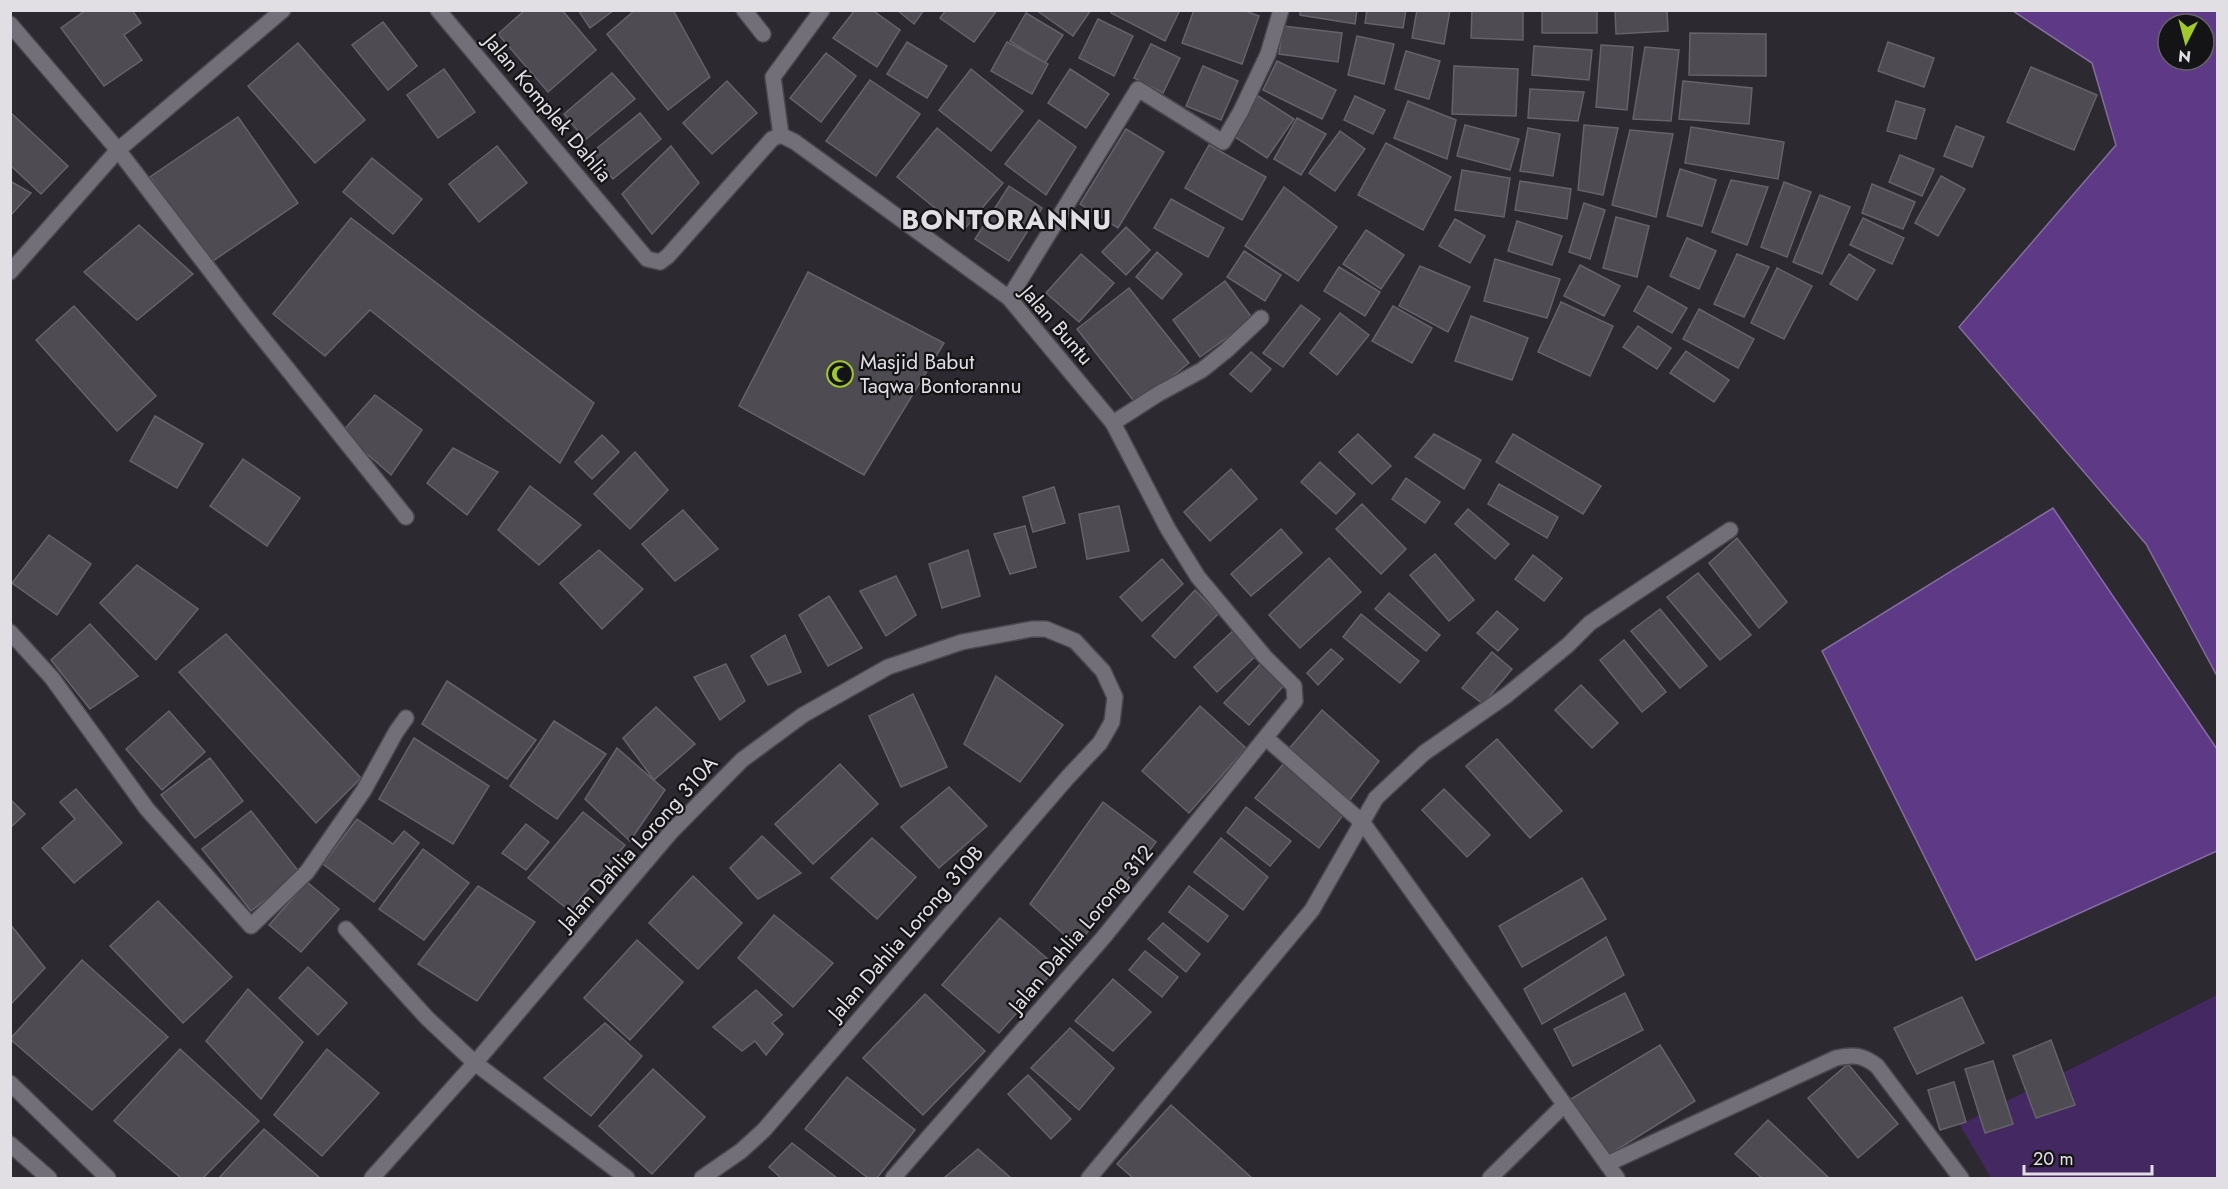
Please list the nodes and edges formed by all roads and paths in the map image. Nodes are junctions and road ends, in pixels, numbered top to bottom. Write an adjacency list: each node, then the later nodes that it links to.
1 (283, 10): 9 (street)
2 (438, 10): 8 (street, Jalan Komplek Dahlia)
3 (744, 10): 7 (street)
4 (822, 10): 8 (street)
5 (1281, 10): 11 (street)
6 (10, 24): 9 (street)
7 (763, 34)
8 (782, 135): 11 (street, Jalan Buntu)
9 (118, 150): 10 (street); 14 (street)
10 (10, 272)
11 (1009, 298): 13 (street, Jalan Buntu)
12 (1261, 318): 13 (street)
13 (1115, 427): 18 (street, Jalan Buntu)
14 (406, 518)
15 (1730, 530): 21 (street)
16 (10, 632): 19 (street)
17 (1075, 640): 23 (street, Jalan Dahlia Lorong 310A); 32 (street, Jalan Dahlia Lorong 310B)
18 (1295, 701): 20 (street, Jalan Dahlia Lorong 312)
19 (406, 718)
20 (1266, 738): 21 (street); 33 (street, Jalan Dahlia Lorong 312)
21 (1363, 823): 25 (street); 34 (street)
22 (346, 929): 23 (street)
23 (475, 1062): 30 (street, Jalan Dahlia Lorong 310A); 31 (street)
24 (10, 1083): 29 (street)
25 (1563, 1106): 27 (street); 35 (street)
26 (10, 1144): 28 (street)
27 (1606, 1164): 36 (street); 37 (street)
28 (49, 1179)
29 (108, 1179)
30 (372, 1179)
31 (627, 1179)
32 (702, 1179)
33 (893, 1179)
34 (1089, 1179)
35 (1490, 1179)
36 (1617, 1179)
37 (1961, 1179)

